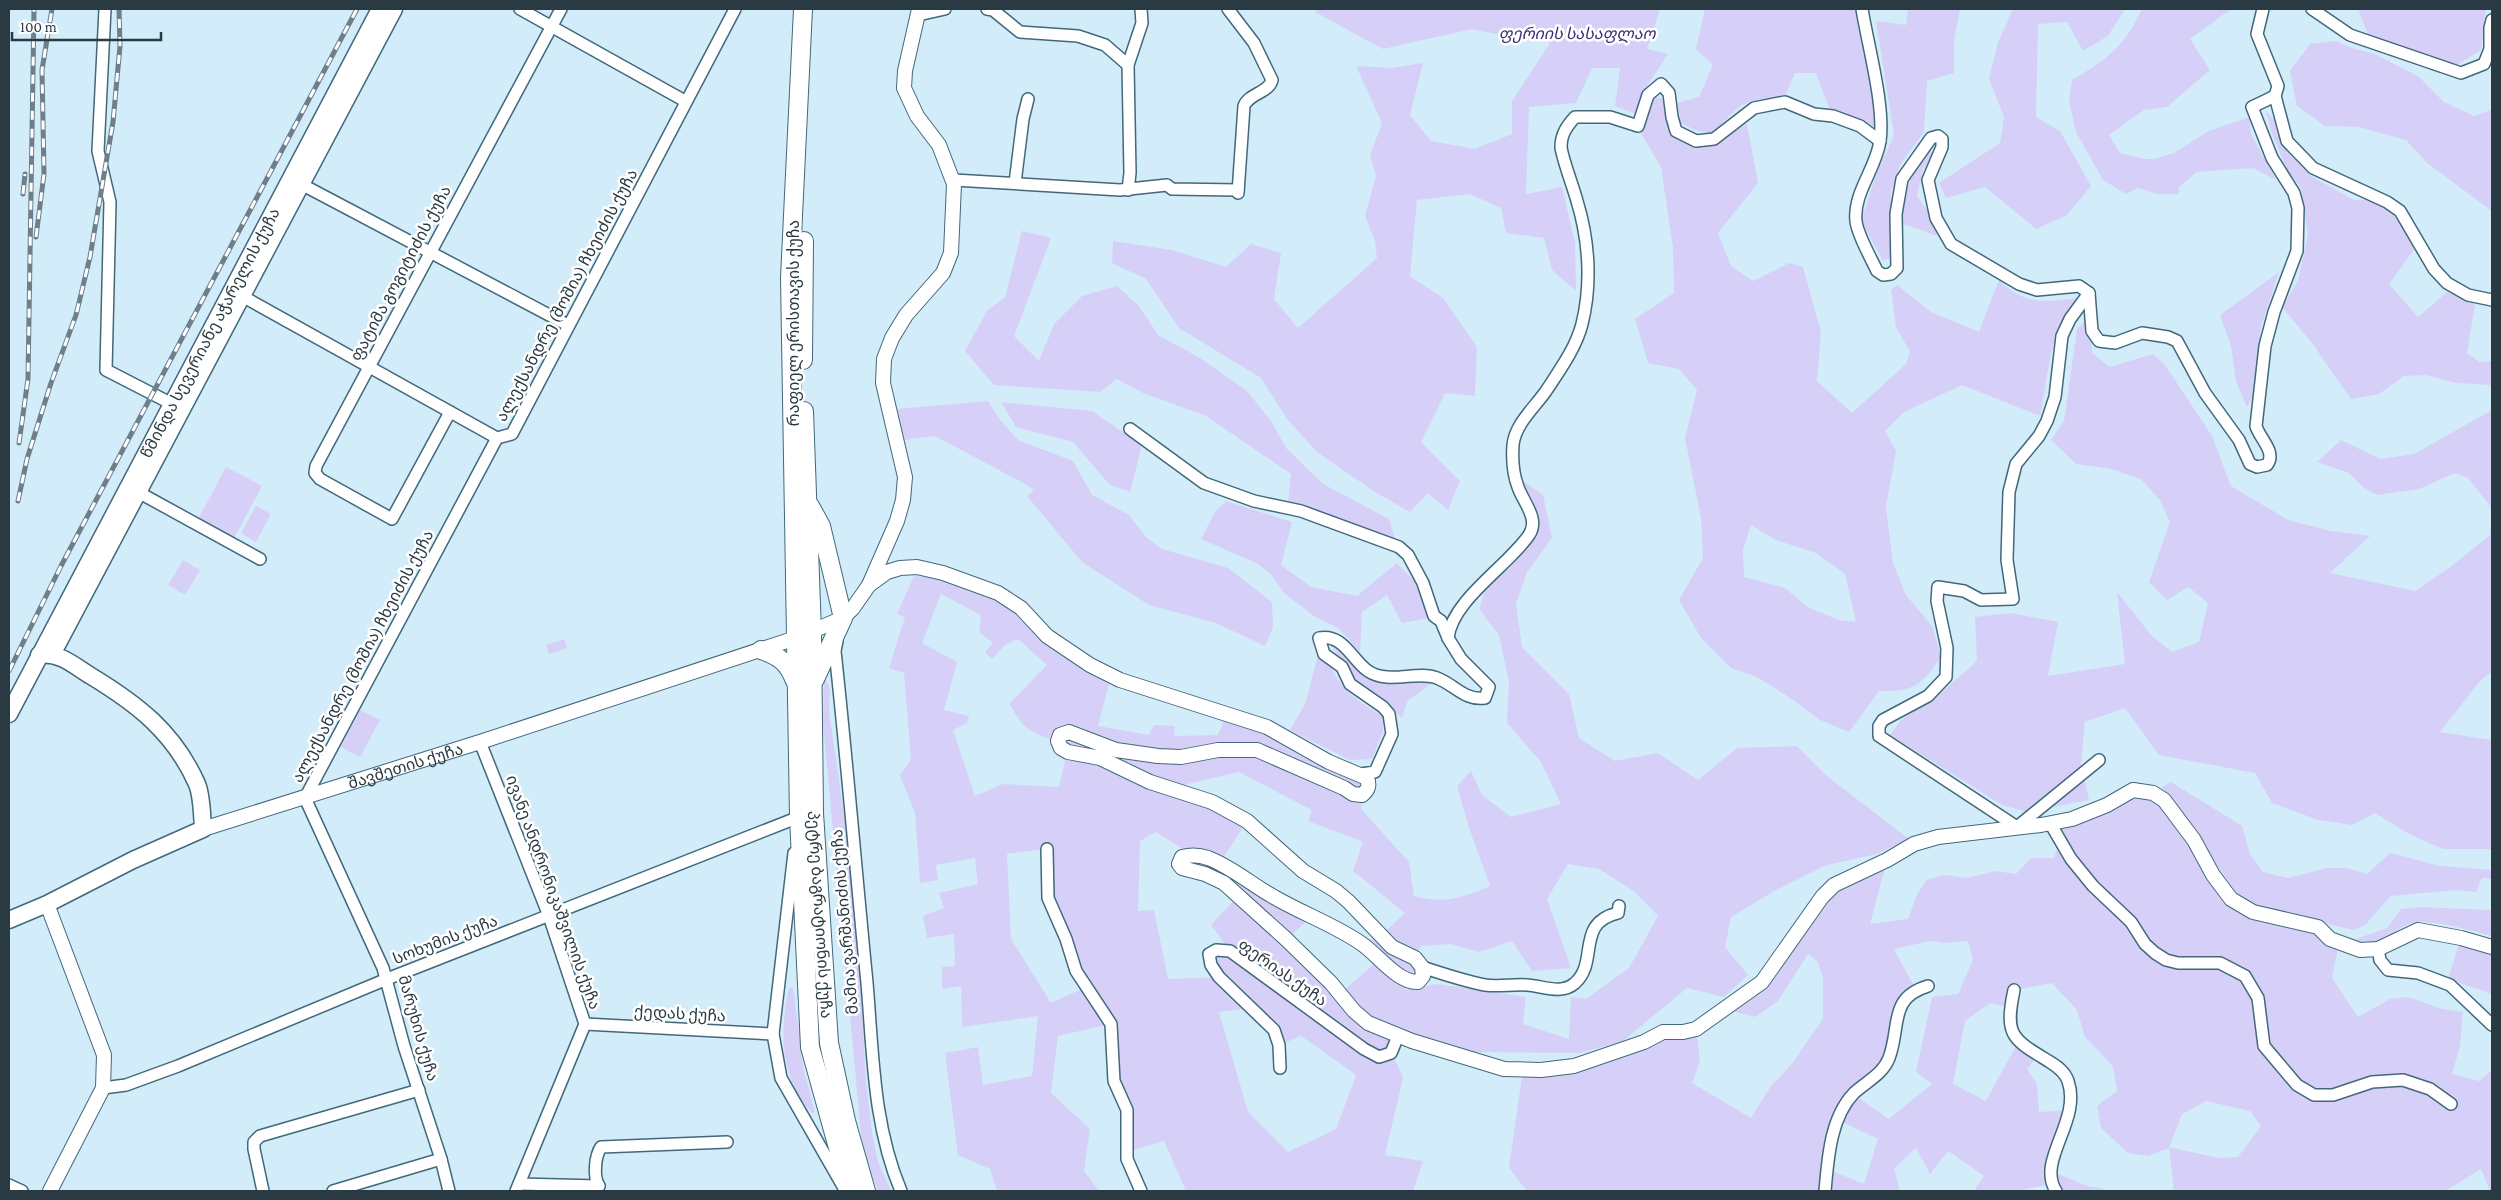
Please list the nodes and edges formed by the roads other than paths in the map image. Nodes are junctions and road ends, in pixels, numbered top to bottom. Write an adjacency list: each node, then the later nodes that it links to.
1 (105, 9): 34 (street)
2 (380, 9): 34 (main road, წმინდა სევერიანე აჭარელის ქუჩა)
3 (394, 9): 26 (main road, წმინდა სევერიანე აჭარელის ქუჩა)
4 (520, 9): 18 (street)
5 (561, 9): 18 (street, ფატიმა გოგიტიძის ქუჩა)
6 (735, 9): 22 (street, ალექსანდრე (შოშია) ჩხეიძის ქუჩა)
7 (803, 9): 43 (main road, რაფიელ ერისთავის ქუჩა)
8 (815, 9): 39 (main road, რაფიელ ერისთავის ქუჩა)
9 (945, 9): 16 (street)
10 (987, 9): 19 (street)
11 (1140, 9): 19 (street)
12 (1228, 9): 27 (street)
13 (1862, 9): 23 (street)
14 (2263, 9): 20 (street)
15 (2312, 9): 17 (street)
16 (919, 12): 24 (street)
17 (2492, 20)
18 (552, 26): 22 (street); 28 (street, ფატიმა გოგიტიძის ქუჩა)
19 (1128, 65): 27 (street)
20 (2275, 96): 29 (street); 31 (street)
21 (1028, 99): 25 (street)
22 (685, 101): 32 (street, ალექსანდრე (შოშია) ჩხეიძის ქუჩა)
23 (1880, 142): 29 (street); 44 (street)
24 (954, 180): 25 (street); 41 (street)
25 (1014, 183): 27 (street)
26 (301, 184): 28 (street); 30 (main road, წმინდა სევერიანე აჭარელის ქუჩა)
27 (1128, 190)
28 (430, 252): 32 (street); 33 (street, ფატიმა გოგიტიძის ქუჩა)
29 (2089, 293): 55 (street)
30 (242, 296): 33 (street); 34 (main road, წმინდა სევერიანე აჭარელის ქუჩა)
31 (2492, 300)
32 (568, 325): 37 (street, ალექსანდრე (შოშია) ჩხეიძის ქუჩა)
33 (368, 367): 35 (street); 35 (street, ფატიმა გოგიტიძის ქუჩა)
34 (177, 407): 38 (main road, წმინდა სევერიანე აჭარელის ქუჩა); 46 (main road, წმინდა სევერიანე აჭარელის ქუჩა)
35 (450, 412): 37 (street)
36 (1130, 429): 44 (street)
37 (497, 438): 52 (street, ალექსანდრე (შოშია) ჩხეიძის ქუჩა)
38 (138, 492): 40 (street); 46 (main road, წმინდა სევერიანე აჭარელის ქუჩა)
39 (808, 504): 42 (main road); 43 (main road, რაფიელ ერისთავის ქუჩა)
40 (260, 559)
41 (869, 585): 42 (street); 51 (street)
42 (843, 618): 43 (street, შავშეთის ქუჩა); 47 (main road); 88 (street, მამია ვარშანიძის ქუჩა)
43 (804, 635): 45 (street, შავშეთის ქუჩა); 47 (main road, პეტრე ბაგრატიონის ქუჩა)
44 (1448, 638): 51 (street)
45 (760, 650): 47 (main road); 49 (street, შავშეთის ქუჩა)
46 (46, 654): 48 (main road, წმინდა სევერიანე აჭარელის ქუჩა); 56 (main road)
47 (804, 686): 53 (main road, პეტრე ბაგრატიონის ქუჩა); 87 (main road, პეტრე ბაგრატიონის ქუჩა)
48 (9, 714)
49 (480, 742): 52 (street, შავშეთის ქუჩა); 60 (street, ივანე ანდრონიკაშვილის ქუჩა)
50 (2099, 760): 55 (street)
51 (1361, 774): 64 (street)
52 (305, 798): 56 (street, შავშეთის ქუჩა); 65 (street, მარუხის ქუჩა)
53 (799, 817): 60 (street, სოხუმის ქუჩა); 70 (street, პეტრე ბაგრატიონის ქუჩა); 86 (main road, პეტრე ბაგრატიონის ქუჩა)
54 (2050, 822): 55 (street); 63 (street); 75 (street)
55 (2018, 827): 71 (street)
56 (204, 829): 58 (main road, შავშეთის ქუჩა)
57 (1047, 849): 89 (street)
58 (47, 904): 61 (main road, შავშეთის ქუჩა); 73 (street)
59 (1619, 906): 64 (street)
60 (549, 916): 65 (street, სოხუმის ქუჩა); 68 (street, ივანე ანდრონიკაშვილის ქუჩა)
61 (9, 920)
62 (2492, 947): 63 (street)
63 (2378, 949): 69 (street)
64 (1422, 967): 71 (street)
65 (388, 979): 73 (street, სოხუმის ქუჩა); 74 (street, მარუხის ქუჩა)
66 (1928, 986): 90 (street)
67 (2014, 990): 91 (street)
68 (585, 1024): 70 (street, ქედას ქუჩა); 79 (street, ივანე ანდრონიკაშვილის ქუჩა)
69 (2492, 1025)
70 (773, 1034): 86 (street, პეტრე ბაგრატიონის ქუჩა)
71 (1398, 1036): 72 (street, ფერიას ქუჩა)
72 (1280, 1068)
73 (103, 1088): 82 (street)
74 (420, 1090): 77 (street, მარუხის ქუჩა); 83 (street)
75 (2451, 1104)
76 (727, 1142): 80 (street)
77 (441, 1159): 84 (street); 85 (street, მარუხის ქუჩა)
78 (9, 1185): 81 (street)
79 (517, 1188): 80 (street)
80 (599, 1188)
81 (22, 1191)
82 (50, 1191)
83 (263, 1191)
84 (333, 1191)
85 (449, 1191)
86 (848, 1191)
87 (866, 1191)
88 (901, 1191)
89 (1141, 1191)
90 (1825, 1191)
91 (2056, 1191)

